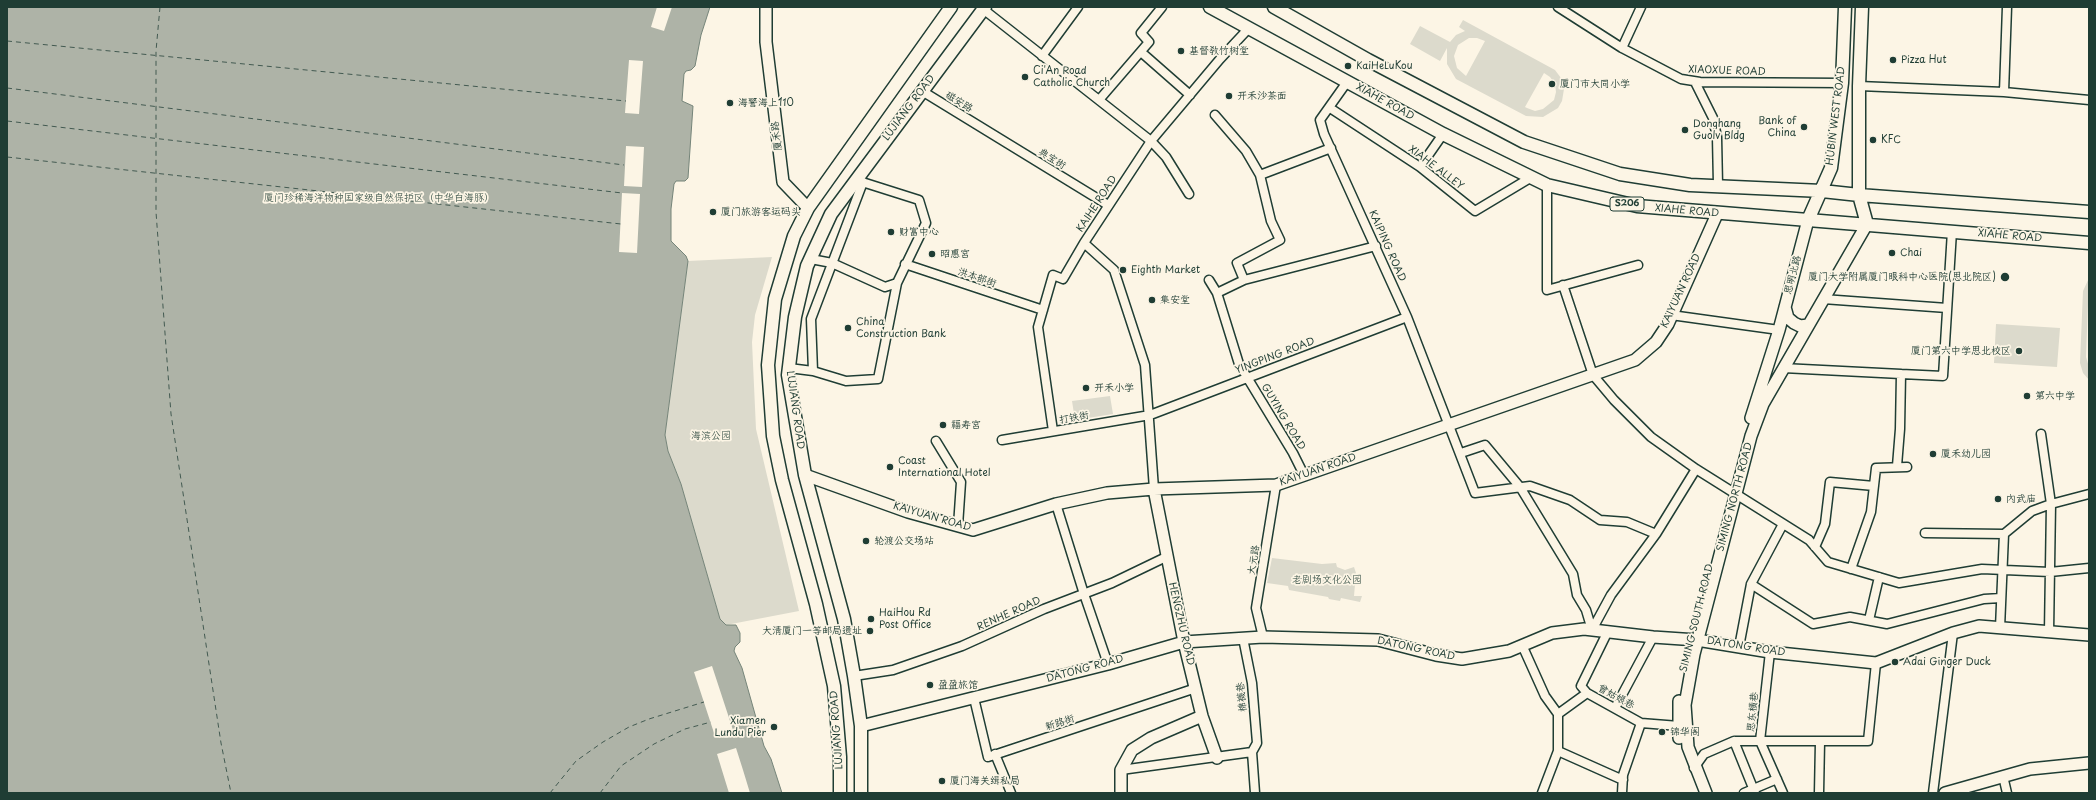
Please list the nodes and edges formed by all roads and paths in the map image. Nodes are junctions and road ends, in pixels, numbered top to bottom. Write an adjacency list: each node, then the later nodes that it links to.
1 (766, 7): 42 (street, 厦禾路)
2 (951, 7): 42 (main road, LUJIANG ROAD)
3 (1078, 7): 16 (street)
4 (1162, 7): 15 (street)
5 (1210, 7): 13 (main road, XIAHE ROAD / S206)
6 (1274, 7): 37 (main road)
7 (1558, 7): 14 (street, XIAOXUE ROAD)
8 (1642, 7): 14 (street)
9 (1845, 7): 19 (main road, HUBIN WEST ROAD)
10 (1862, 7): 20 (main road, HUBIN WEST ROAD)
11 (2007, 7): 22 (street)
12 (984, 8): 16 (street); 21 (main road, LUJIANG ROAD)
13 (1249, 28): 17 (main road, XIAHE ROAD / S206); 23 (street, KAIHE ROAD)
14 (1622, 48): 18 (street, XIAOXUE ROAD)
15 (1141, 52): 23 (street); 24 (street)
16 (1042, 56): 24 (street)
17 (1347, 82): 26 (street, KAIPING ROAD); 29 (main road, XIAHE ROAD / S206)
18 (1695, 82): 19 (street, XIAOXUE ROAD); 37 (street)
19 (1842, 83): 38 (main road, HUBIN WEST ROAD)
20 (1859, 86): 22 (street); 40 (main road, HUBIN WEST ROAD)
21 (922, 91): 28 (street, 磁安路); 35 (main road, LUJIANG ROAD)
22 (2004, 92): 25 (street)
23 (1190, 95): 30 (street, KAIHE ROAD)
24 (1098, 100): 30 (street)
25 (2089, 100)
26 (1330, 108): 31 (street, KAIPING ROAD); 32 (street, XIAHE ALLEY)
27 (1215, 115): 33 (street)
28 (986, 130): 41 (street, 典宝街)
29 (1444, 134): 32 (street); 34 (main road, XIAHE ROAD / S206)
30 (1151, 141): 39 (street); 41 (street, KAIHE ROAD)
31 (1331, 148): 33 (street); 50 (street, KAIPING ROAD)
32 (1420, 167): 34 (street, XIAHE ALLEY)
33 (1260, 175): 56 (street)
34 (1530, 178): 36 (main road, XIAHE ROAD / S206)
35 (859, 181): 51 (main road, LUJIANG ROAD); 52 (street); 53 (street)
36 (1547, 185): 44 (main road, XIAHE ROAD / S206); 58 (street)
37 (1718, 185): 38 (main road)
38 (1822, 191): 40 (main road); 45 (main road, HUBIN WEST ROAD)
39 (1189, 194)
40 (1859, 195): 43 (main road); 46 (main road, HUBIN WEST ROAD)
41 (1108, 205): 48 (street, KAIHE ROAD)
42 (808, 208): 150 (main road, LUJIANG ROAD)
43 (2089, 212)
44 (1717, 214): 45 (main road, XIAHE ROAD / S206); 64 (street, KAIYUAN ROAD)
45 (1808, 220): 46 (main road, XIAHE ROAD / S206); 61 (street, 思明北路)
46 (1867, 224): 47 (main road, XIAHE ROAD / S206); 60 (street, SIMING NORTH ROAD)
47 (1952, 232): 49 (main road, XIAHE ROAD / S206); 62 (street)
48 (1084, 243): 63 (street); 74 (street, KAIHE ROAD)
49 (2089, 243)
50 (1376, 246): 56 (street); 65 (street, KAIPING ROAD)
51 (811, 259): 52 (street); 68 (main road, LUJIANG ROAD)
52 (832, 263): 57 (street); 70 (street)
53 (905, 264): 57 (street); 63 (street, 洪本部街)
54 (1638, 265): 58 (street)
55 (1209, 280): 59 (street, GUYING ROAD)
56 (1244, 280): 59 (street)
57 (897, 283): 70 (street)
58 (1563, 285): 72 (street)
59 (1217, 293): 73 (street, GUYING ROAD)
60 (1823, 299): 62 (street); 66 (street, SIMING NORTH ROAD)
61 (1785, 307): 66 (street); 67 (street, 思明北路)
62 (1947, 308): 71 (street)
63 (1043, 310): 76 (street)
64 (1672, 315): 67 (street); 72 (street, KAIYUAN ROAD)
65 (1407, 317): 73 (street, YINGPING ROAD); 75 (street, KAIPING ROAD)
66 (1808, 325): 69 (street, SIMING NORTH ROAD)
67 (1779, 330): 90 (street, SIMING SOUTH ROAD)
68 (789, 368): 70 (street); 84 (main road, LUJIANG ROAD)
69 (1783, 368): 71 (street); 90 (street, SIMING NORTH ROAD)
70 (813, 371)
71 (1901, 374): 81 (street)
72 (1593, 375): 75 (street, KAIYUAN ROAD); 83 (street)
73 (1247, 377): 74 (street, YINGPING ROAD); 85 (street, GUYING ROAD)
74 (1150, 415): 76 (street, 打铁街); 89 (street, KAIHE ROAD)
75 (1450, 425): 80 (street, KAIPING ROAD); 85 (street, KAIYUAN ROAD)
76 (1053, 431): 78 (street, 打铁街)
77 (2041, 434): 93 (street)
78 (1002, 440)
79 (936, 441): 95 (street)
80 (1460, 453): 88 (street); 88 (street)
81 (1897, 466): 82 (street); 87 (street)
82 (1907, 467)
83 (1696, 468): 90 (street); 97 (street)
84 (805, 475): 95 (street, KAIYUAN ROAD); 126 (main road, LUJIANG ROAD)
85 (1304, 476): 86 (street, KAIYUAN ROAD)
86 (1276, 485): 89 (street, KAIYUAN ROAD); 116 (street, 大元路)
87 (1874, 486): 99 (street); 102 (street)
88 (1520, 487): 97 (street); 111 (street)
89 (1154, 489): 92 (street, KAIYUAN ROAD); 100 (street, HENGZHU ROAD)
90 (1732, 492): 94 (street); 119 (street, SIMING SOUTH ROAD)
91 (2089, 494): 93 (street)
92 (1056, 504): 95 (street, KAIYUAN ROAD); 107 (street)
93 (2051, 504): 98 (street); 104 (street)
94 (1782, 524): 99 (street); 106 (street)
95 (958, 526)
96 (1925, 533): 98 (street)
97 (1656, 534): 111 (street)
98 (2004, 534): 103 (street)
99 (1815, 547): 102 (street)
100 (1166, 557): 107 (street, RENHE ROAD); 120 (street, HENGZHU ROAD)
101 (2089, 568): 104 (street)
102 (1850, 569): 105 (street)
103 (2003, 570): 104 (street); 105 (street); 108 (street)
104 (2050, 572): 113 (street)
105 (1879, 577): 109 (street)
106 (1751, 584): 109 (street); 122 (street)
107 (1084, 594): 125 (street); 126 (street, RENHE ROAD)
108 (2001, 598): 109 (street); 110 (street)
109 (1869, 620)
110 (2000, 628): 113 (street, DATONG ROAD); 114 (street, DATONG ROAD)
111 (1592, 630): 112 (street, DATONG ROAD); 121 (street, DATONG ROAD)
112 (1608, 631): 117 (street, DATONG ROAD); 128 (street, 曾姑娘巷)
113 (2049, 632): 115 (street, DATONG ROAD)
114 (1953, 633): 124 (street, DATONG ROAD); 162 (street)
115 (2089, 635)
116 (1263, 637): 118 (street, DATONG ROAD); 121 (street, DATONG ROAD)
117 (1653, 637): 119 (street, DATONG ROAD); 130 (street)
118 (1243, 638): 120 (street, DATONG ROAD); 140 (street, 棉襪巷)
119 (1694, 639): 122 (street, DATONG ROAD); 135 (street, SIMING SOUTH ROAD); 144 (street)
120 (1184, 642): 125 (street, DATONG ROAD); 127 (street, HENGZHU ROAD)
121 (1522, 645): 131 (street)
122 (1739, 647): 123 (street, DATONG ROAD)
123 (1770, 652): 124 (street, DATONG ROAD); 137 (street, 思东横巷)
124 (1876, 662): 138 (street)
125 (1108, 664): 129 (street, DATONG ROAD)
126 (854, 676): 134 (main road, LUJIANG ROAD)
127 (1196, 688): 132 (street, HENGZHU ROAD); 141 (street, 新路街)
128 (1587, 693): 130 (street, 曾姑娘巷); 131 (street)
129 (974, 698): 134 (street, DATONG ROAD); 141 (street)
130 (1615, 708): 133 (street, 曾姑娘巷)
131 (1558, 714): 139 (street)
132 (1202, 716): 142 (street, HENGZHU ROAD); 145 (street)
133 (1641, 723): 135 (street, 曾姑娘巷); 148 (street)
134 (861, 726): 151 (main road, LUJIANG ROAD)
135 (1678, 726): 157 (street, SIMING SOUTH ROAD)
136 (1734, 741): 137 (street); 144 (street); 149 (street)
137 (1760, 741): 138 (street); 147 (street, 思东横巷)
138 (1820, 742): 161 (street)
139 (1558, 751): 148 (street); 155 (street)
140 (1252, 752): 142 (street); 154 (street, 棉襪巷)
141 (995, 754): 152 (street)
142 (1216, 758): 145 (street)
143 (2089, 763): 146 (street)
144 (1694, 768): 158 (street)
145 (1120, 770): 153 (street)
146 (2003, 776): 163 (street); 164 (street)
147 (1777, 779): 149 (street); 160 (street, 思东横巷)
148 (1623, 780): 156 (street)
149 (1754, 791): 159 (street)
150 (840, 793)
151 (861, 793)
152 (1011, 793)
153 (1121, 793)
154 (1255, 793)
155 (1542, 793)
156 (1622, 793)
157 (1699, 793)
158 (1706, 793)
159 (1744, 793)
160 (1783, 793)
161 (1819, 793)
162 (1933, 793)
163 (1945, 793)
164 (2007, 793)

